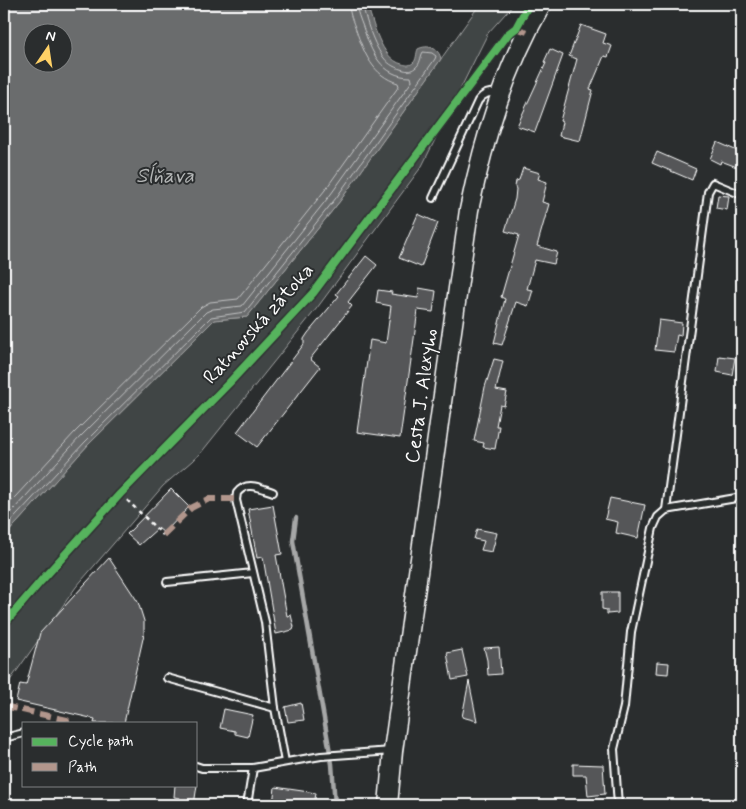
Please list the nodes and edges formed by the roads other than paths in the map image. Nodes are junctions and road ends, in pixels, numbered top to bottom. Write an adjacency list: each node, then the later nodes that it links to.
1 (542, 4): 3 (main road, Cesta J. Alexyho)
2 (516, 28): 11 (lane, Ratnovská zátoka)
3 (500, 94): 5 (lane); 16 (main road, Cesta J. Alexyho)
4 (742, 195): 8 (lane)
5 (433, 198)
6 (273, 492): 9 (lane)
7 (742, 497): 8 (lane)
8 (666, 510): 22 (lane)
9 (253, 573): 10 (lane); 13 (lane)
10 (167, 582)
11 (4, 624)
12 (167, 678): 13 (lane)
13 (276, 708): 17 (lane)
14 (22, 734): 15 (lane)
15 (4, 738)
16 (393, 751): 17 (lane); 21 (main road, Cesta J. Alexyho)
17 (285, 762): 19 (lane)
18 (198, 766): 19 (lane)
19 (253, 768): 20 (lane)
20 (247, 805)
21 (388, 805)
22 (618, 805)

